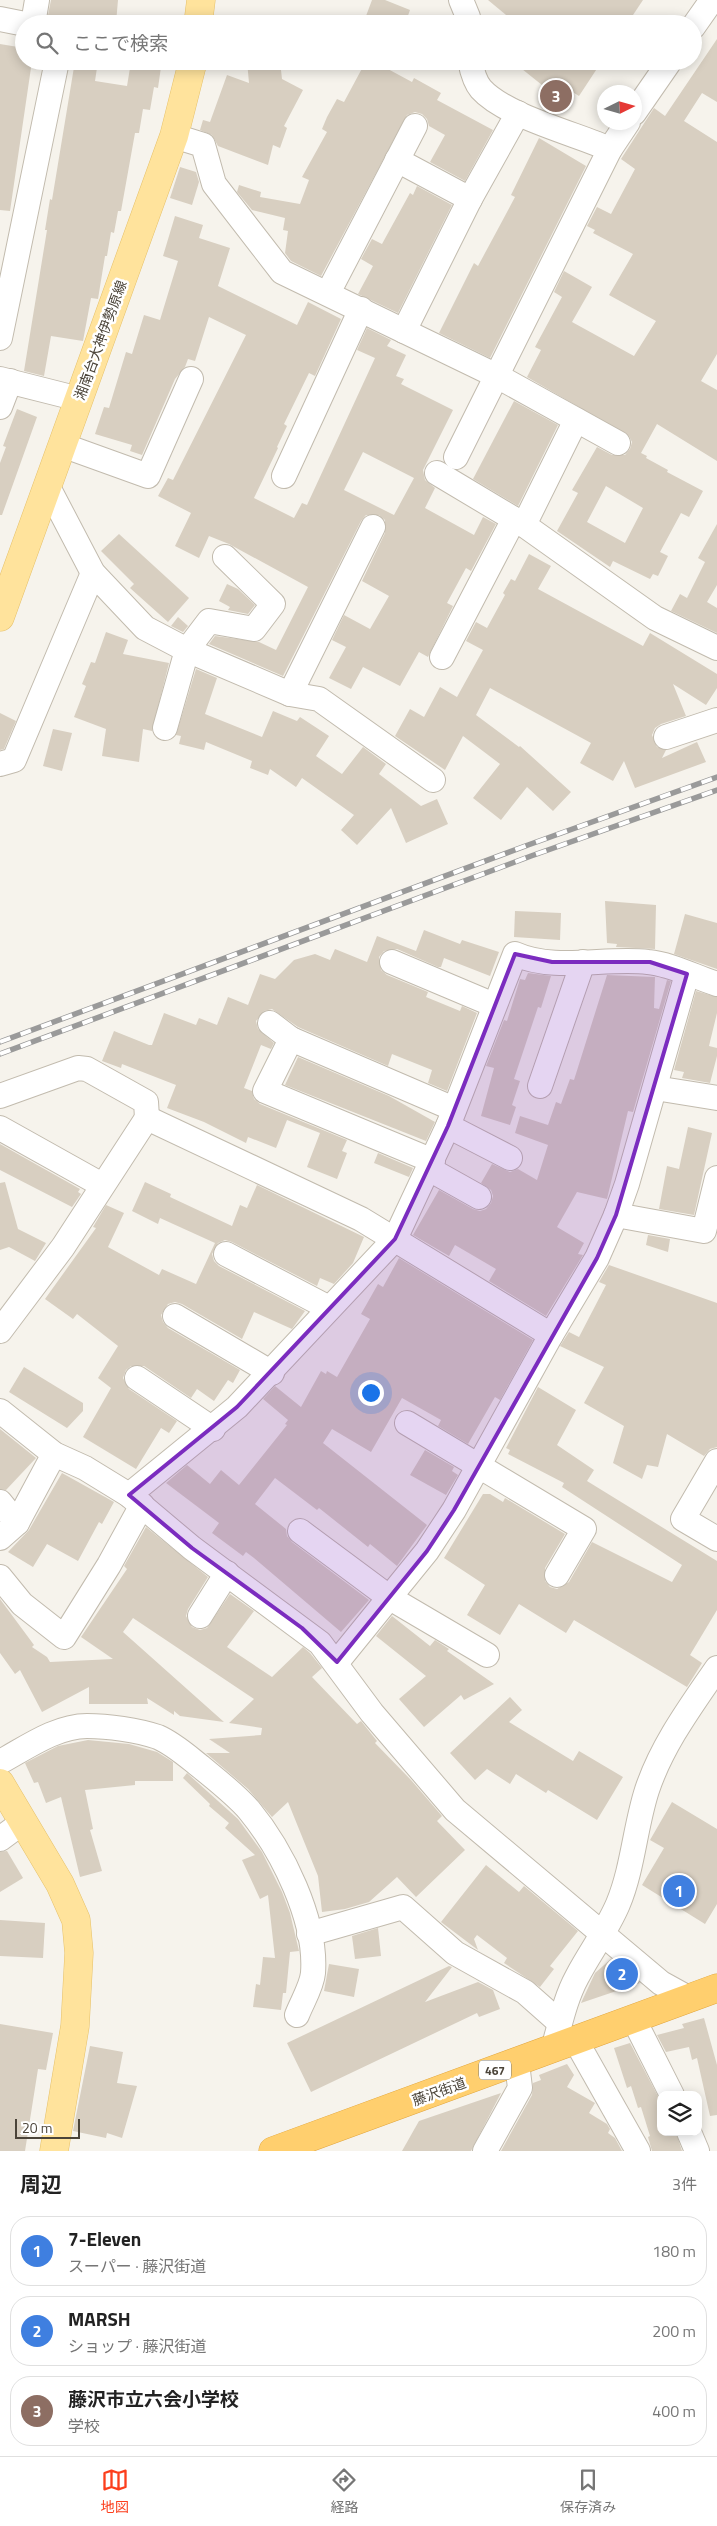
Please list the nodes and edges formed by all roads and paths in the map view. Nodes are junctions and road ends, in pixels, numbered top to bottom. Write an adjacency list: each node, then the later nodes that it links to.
1 (37, 0): 5 (street)
2 (201, 0): 6 (main road)
3 (461, 0): 7 (street)
4 (712, 0): 8 (street)
5 (34, 15)
6 (199, 15)
7 (467, 15)
8 (701, 15)
9 (0, 19): 10 (street)
10 (15, 22)
11 (56, 70): 26 (street)
12 (191, 70): 19 (main road, 湘南台大神伊勢原線)
13 (472, 70): 16 (street)
14 (664, 70): 15 (street)
15 (642, 101)
16 (518, 113): 20 (street); 22 (street)
17 (415, 126): 21 (street)
18 (623, 130): 20 (street)
19 (174, 136): 23 (street); 30 (main road, 湘南台大神伊勢原線)
20 (610, 149): 27 (street)
21 (397, 160): 22 (street); 23 (street)
22 (470, 199): 25 (street)
23 (328, 293): 24 (street)
24 (361, 309): 25 (street); 37 (street)
25 (404, 331): 27 (street)
26 (0, 338)
27 (497, 376): 32 (street); 35 (street)
28 (191, 379): 34 (street)
29 (5, 380): 30 (street); 31 (street)
30 (79, 399): 34 (main road, 湘南台大神伊勢原線)
31 (0, 407)
32 (576, 420): 33 (street); 39 (street)
33 (618, 443)
34 (62, 445): 38 (main road, 湘南台大神伊勢原線)
35 (456, 457)
36 (437, 473): 39 (street)
37 (284, 476)
38 (48, 486): 42 (street); 43 (main road, 湘南台大神伊勢原線)
39 (519, 522): 44 (street); 46 (street)
40 (373, 527): 47 (street)
41 (225, 557): 45 (street)
42 (93, 573): 45 (street); 51 (street)
43 (0, 617)
44 (717, 648)
45 (187, 650): 47 (street); 49 (street)
46 (442, 657)
47 (290, 694): 52 (street)
48 (717, 720): 50 (street)
49 (165, 728)
50 (666, 737)
51 (0, 764)
52 (433, 780)
53 (392, 962): 57 (street)
54 (583, 962): 55 (street); 57 (street); 60 (street)
55 (687, 974): 56 (street); 61 (street)
56 (717, 984)
57 (494, 1005): 65 (street)
58 (270, 1023): 59 (street)
59 (291, 1039): 65 (street); 68 (street)
60 (540, 1086)
61 (655, 1088): 63 (street); 72 (street)
62 (0, 1096): 64 (street)
63 (717, 1098)
64 (147, 1118): 70 (street); 73 (street)
65 (451, 1118): 67 (street); 68 (street)
66 (0, 1128): 70 (street)
67 (510, 1158)
68 (431, 1165): 71 (street); 73 (street)
69 (717, 1178): 72 (street)
70 (102, 1185): 77 (street)
71 (480, 1197)
72 (616, 1215): 78 (street)
73 (395, 1239): 75 (street); 78 (street)
74 (226, 1254): 75 (street)
75 (329, 1308): 79 (street)
76 (175, 1316): 79 (street)
77 (0, 1331)
78 (551, 1336): 86 (street)
79 (272, 1373): 83 (street)
80 (137, 1378): 83 (street)
81 (0, 1411): 84 (street)
82 (406, 1423): 86 (street)
83 (213, 1429): 87 (street)
84 (54, 1454): 87 (street); 89 (street)
85 (717, 1461): 92 (street)
86 (477, 1466): 94 (street); 96 (street)
87 (136, 1500): 93 (street); 95 (street)
88 (0, 1502): 89 (street)
89 (17, 1522): 91 (street)
90 (300, 1530): 96 (street)
91 (0, 1538)
92 (717, 1539)
93 (227, 1573): 97 (street); 99 (street)
94 (557, 1575)
95 (0, 1577)
96 (390, 1598): 98 (street); 99 (street)
97 (200, 1616)
98 (487, 1655)
99 (337, 1662): 106 (street)
100 (717, 1668): 106 (street)
101 (0, 1762): 105 (street)
102 (0, 1783): 103 (main road)
103 (22, 1822): 104 (street); 115 (main road)
104 (0, 1839)
105 (309, 1934): 109 (street); 111 (street)
106 (603, 1935): 108 (street); 111 (street)
107 (717, 1988): 108 (highway, 藤沢街道 / 467)
108 (690, 1999): 110 (highway, 藤沢街道 / 467)
109 (297, 2015)
110 (633, 2018): 111 (highway, 藤沢街道 / 467); 113 (street)
111 (563, 2038): 112 (highway, 藤沢街道 / 467); 118 (street)
112 (517, 2063): 116 (highway, 藤沢街道 / 467); 117 (street)
113 (670, 2091)
114 (691, 2136): 119 (street)
115 (54, 2151)
116 (273, 2151)
117 (484, 2151)
118 (638, 2151)
119 (697, 2151)

